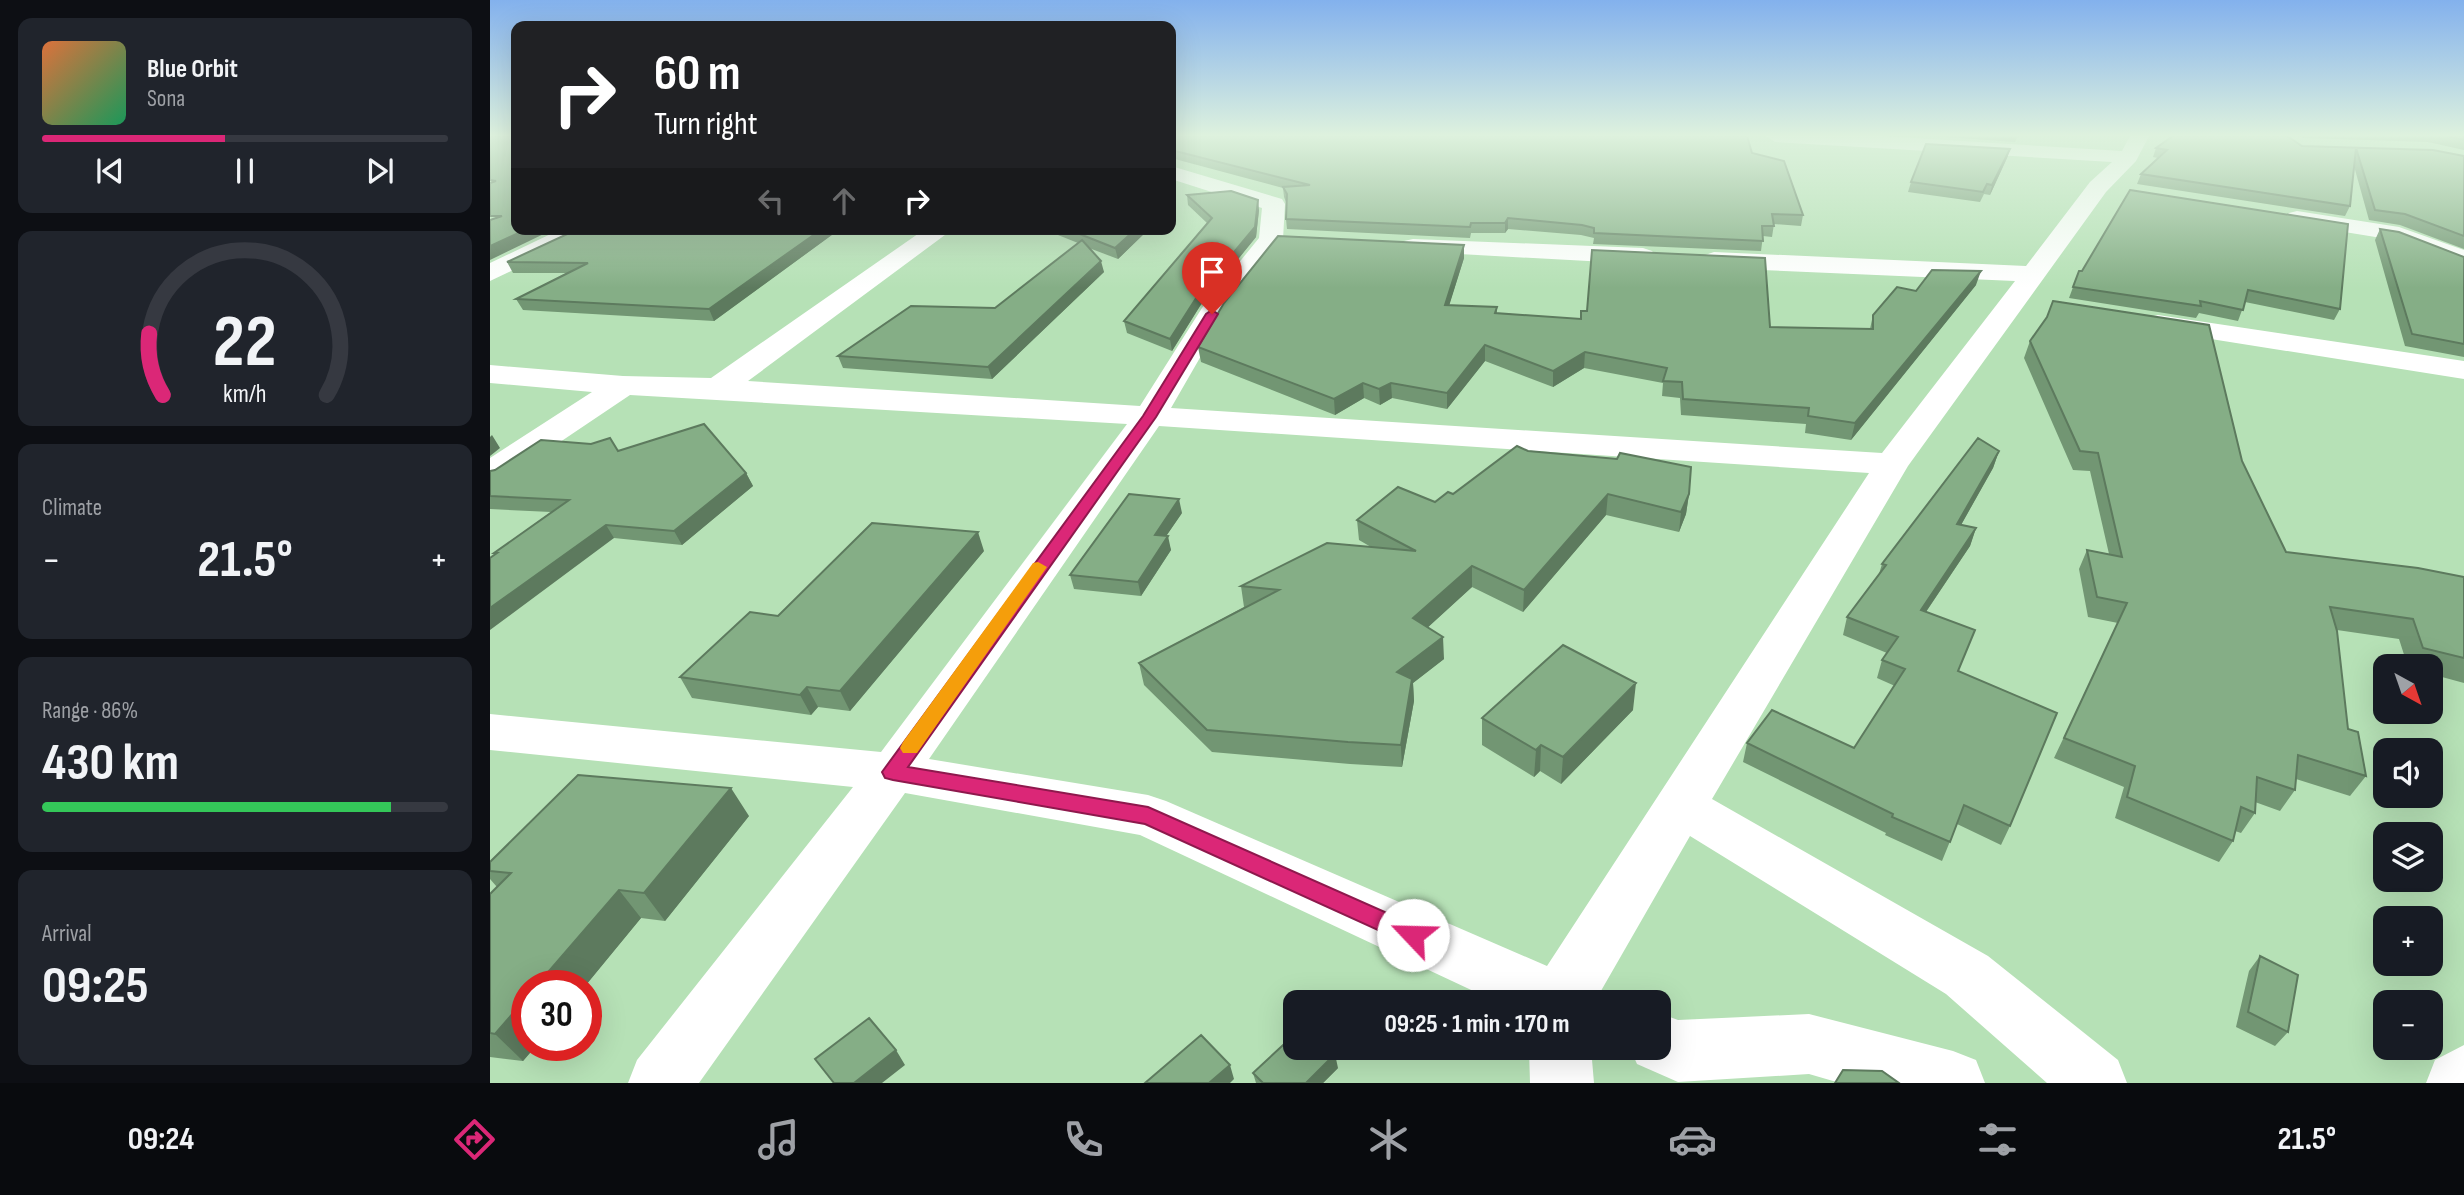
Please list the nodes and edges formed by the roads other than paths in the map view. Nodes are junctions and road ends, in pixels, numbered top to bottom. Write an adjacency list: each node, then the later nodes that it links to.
1 (1217, 187): 16 (street)
2 (2098, 187): 3 (street); 10 (street)
3 (2126, 191)
4 (2276, 214): 8 (street)
5 (569, 235): 9 (street)
6 (933, 235): 15 (street)
7 (1396, 245): 10 (street)
8 (2464, 259)
9 (490, 273)
10 (2029, 294): 17 (street)
11 (2136, 319): 12 (street)
12 (2464, 370)
13 (490, 374): 14 (street)
14 (622, 385): 15 (street); 18 (street)
15 (718, 388): 16 (street)
16 (1149, 417): 17 (street); 20 (street)
17 (1892, 464): 21 (street)
18 (490, 474)
19 (490, 732): 20 (street)
20 (893, 772): 22 (street); 27 (street)
21 (1678, 804): 23 (street); 30 (street)
22 (1512, 990)
23 (1573, 990)
24 (1671, 1048): 29 (street)
25 (1561, 1060): 28 (street)
26 (2464, 1077): 31 (street)
27 (660, 1083)
28 (1562, 1083)
29 (1953, 1083)
30 (2095, 1083)
31 (2458, 1083)

